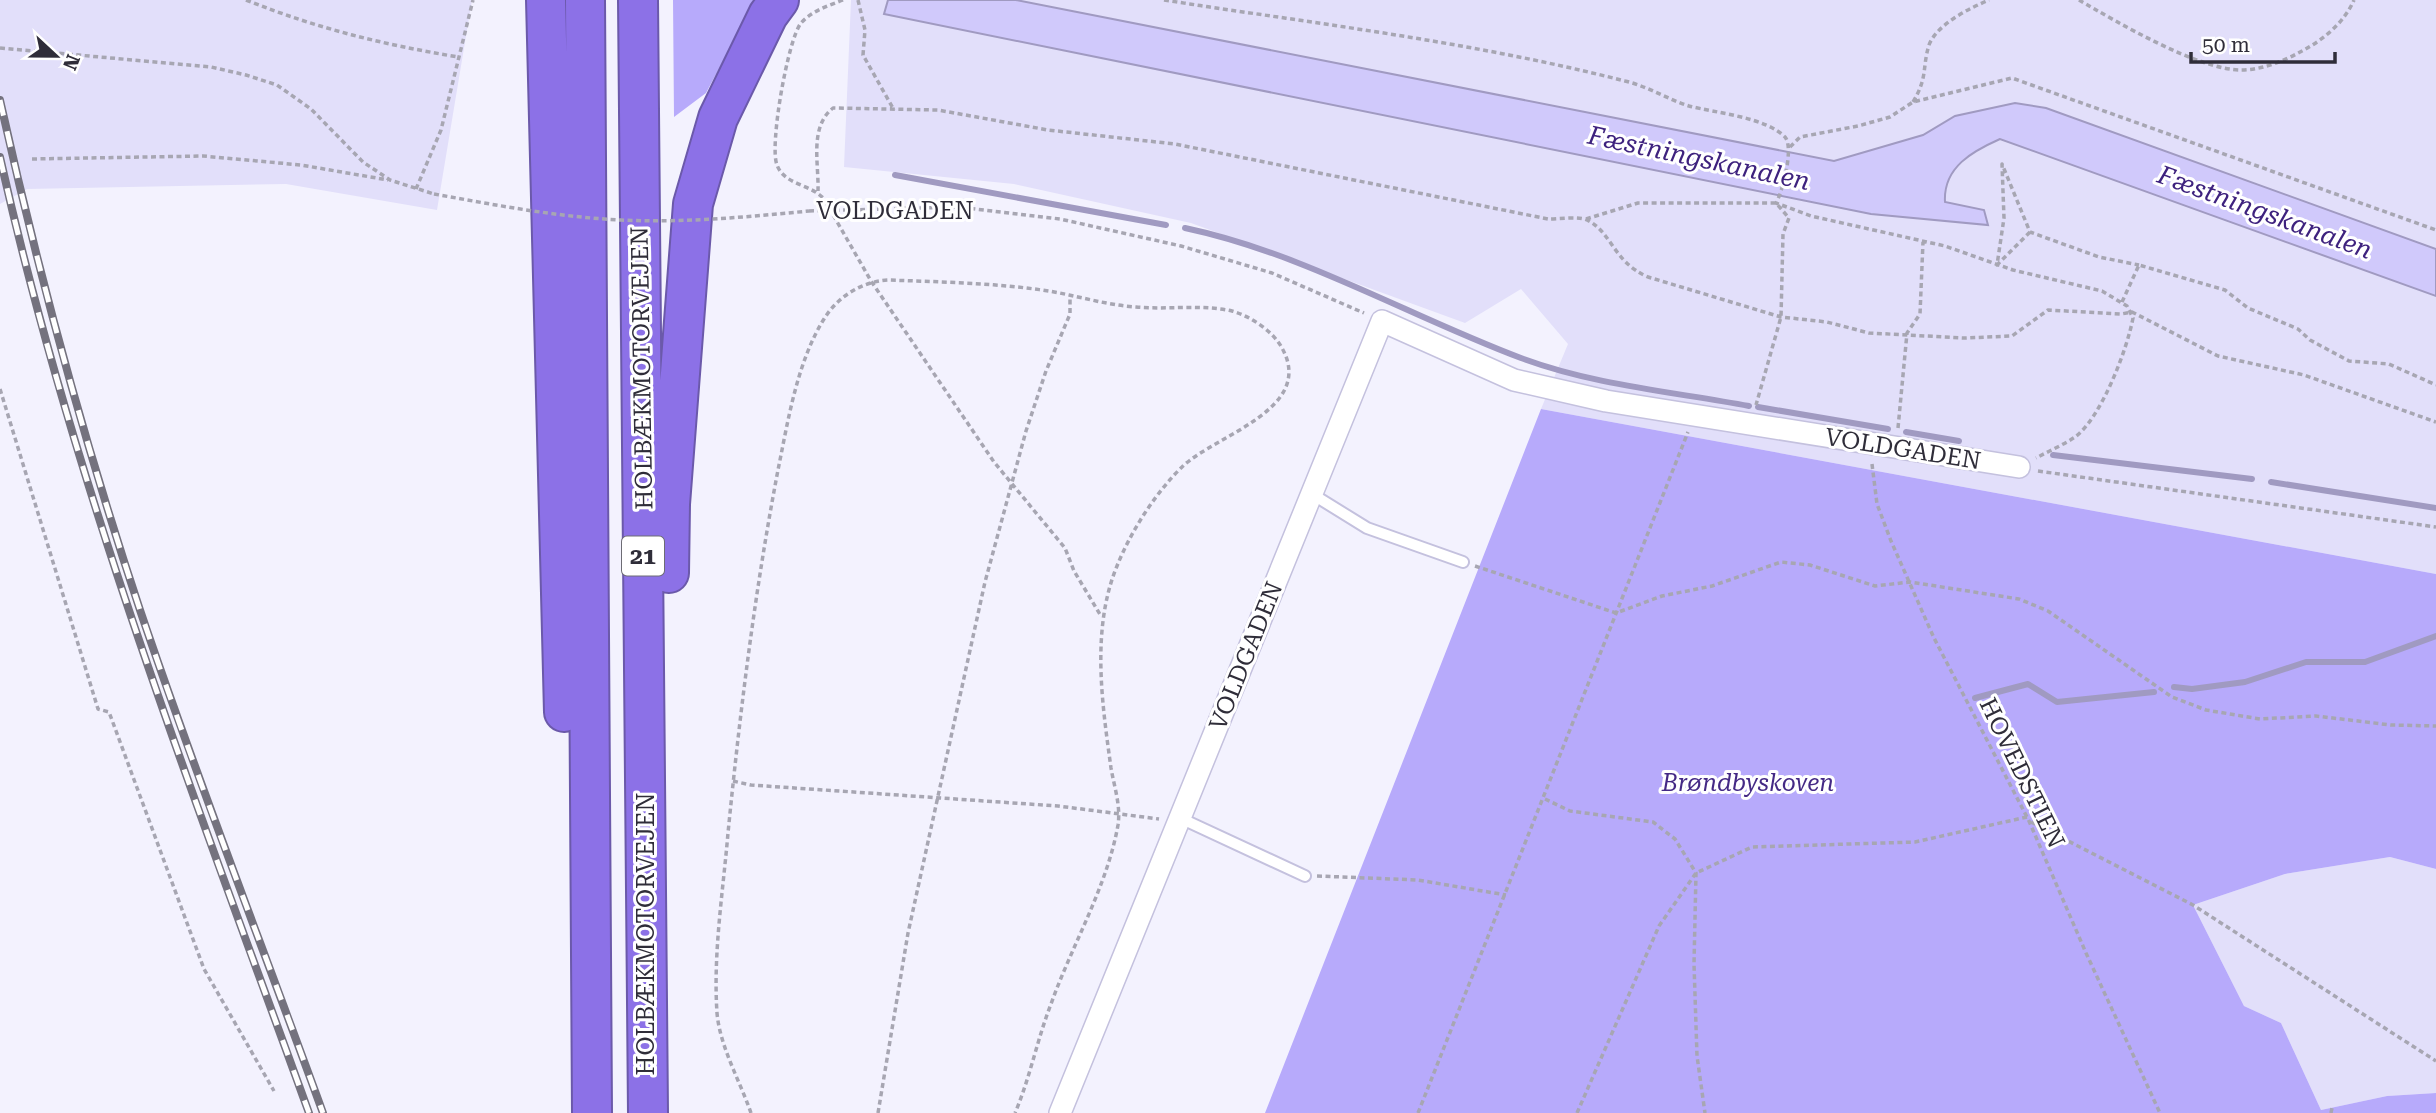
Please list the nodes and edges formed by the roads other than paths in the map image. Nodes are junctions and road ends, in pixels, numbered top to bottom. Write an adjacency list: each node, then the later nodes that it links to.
1 (546, 0): 11 (highway)
2 (585, 0): 11 (highway, 21)
3 (638, 0): 10 (highway, HOLBÆKMOTORVEJEN / 21)
4 (779, 0): 10 (highway)
5 (2019, 467): 6 (street, VOLDGADEN)
6 (1312, 494): 7 (lane); 8 (street, VOLDGADEN)
7 (1463, 562)
8 (1179, 820): 9 (lane); 13 (street, VOLDGADEN)
9 (1305, 876)
10 (647, 942): 12 (highway, HOLBÆKMOTORVEJEN / 21)
11 (592, 1103)
12 (648, 1113)
13 (1060, 1113)

